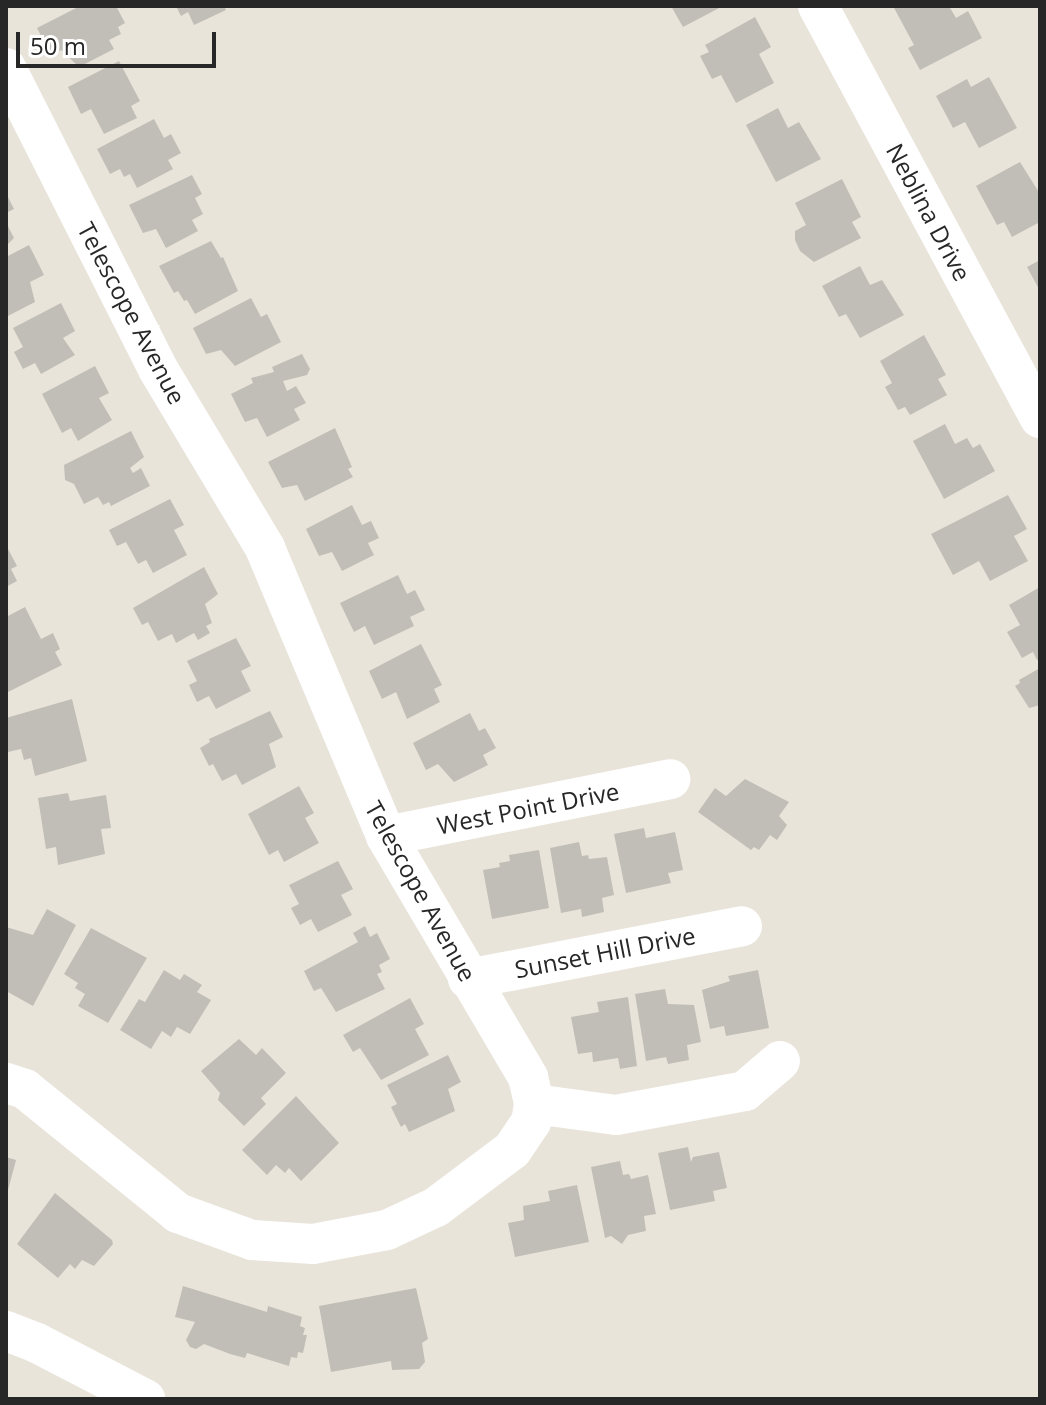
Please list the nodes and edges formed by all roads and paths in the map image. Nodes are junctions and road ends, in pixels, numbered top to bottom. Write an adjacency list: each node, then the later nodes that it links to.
1 (818, 6): 3 (street, Neblina Drive)
2 (6, 68): 5 (street, Telescope Avenue)
3 (1040, 418)
4 (670, 779): 5 (street, West Point Drive)
5 (386, 836): 7 (street, Telescope Avenue)
6 (742, 926): 7 (street, Sunset Hill Drive)
7 (468, 979): 10 (street, Telescope Avenue)
8 (780, 1061): 10 (street)
9 (6, 1083): 10 (street)
10 (534, 1104)
11 (6, 1331): 12 (street)
12 (145, 1399)

